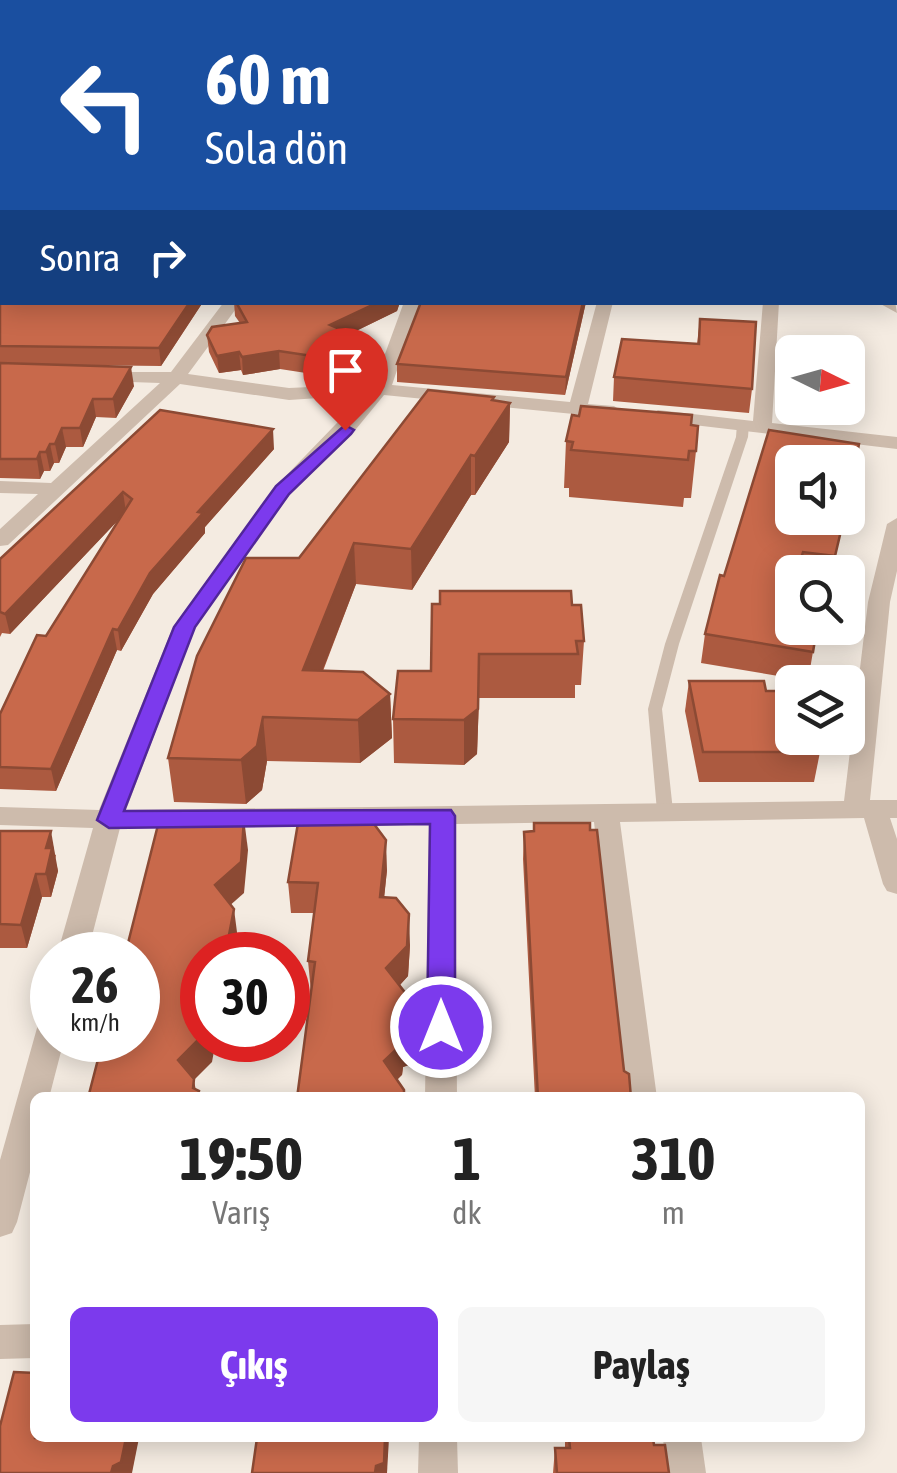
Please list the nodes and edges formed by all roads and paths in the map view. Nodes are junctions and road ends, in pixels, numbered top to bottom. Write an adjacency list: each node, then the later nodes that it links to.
1 (230, 305): 6 (street)
2 (411, 305): 7 (street)
3 (604, 305): 8 (street)
4 (771, 305): 9 (street)
5 (78, 375): 6 (street)
6 (176, 378): 7 (street); 12 (street)
7 (379, 388): 8 (street); 20 (street)
8 (578, 408): 9 (street)
9 (752, 426): 10 (street); 16 (lane)
10 (897, 443)
11 (0, 487): 12 (street)
12 (60, 489): 14 (street)
13 (897, 524): 15 (street)
14 (0, 540)
15 (876, 808): 16 (street); 21 (street)
16 (666, 811): 17 (street)
17 (606, 812): 19 (street); 26 (street)
18 (0, 816): 20 (street)
19 (442, 816): 20 (street); 25 (street)
20 (109, 820): 22 (street)
21 (897, 884)
22 (78, 932)
23 (43, 1062): 24 (street)
24 (35, 1092)
25 (441, 1092)
26 (640, 1092)
27 (30, 1110): 28 (street)
28 (0, 1222)
29 (0, 1342): 30 (street)
30 (30, 1342)
31 (438, 1442): 33 (street)
32 (682, 1442): 34 (street)
33 (438, 1473)
34 (686, 1473)

